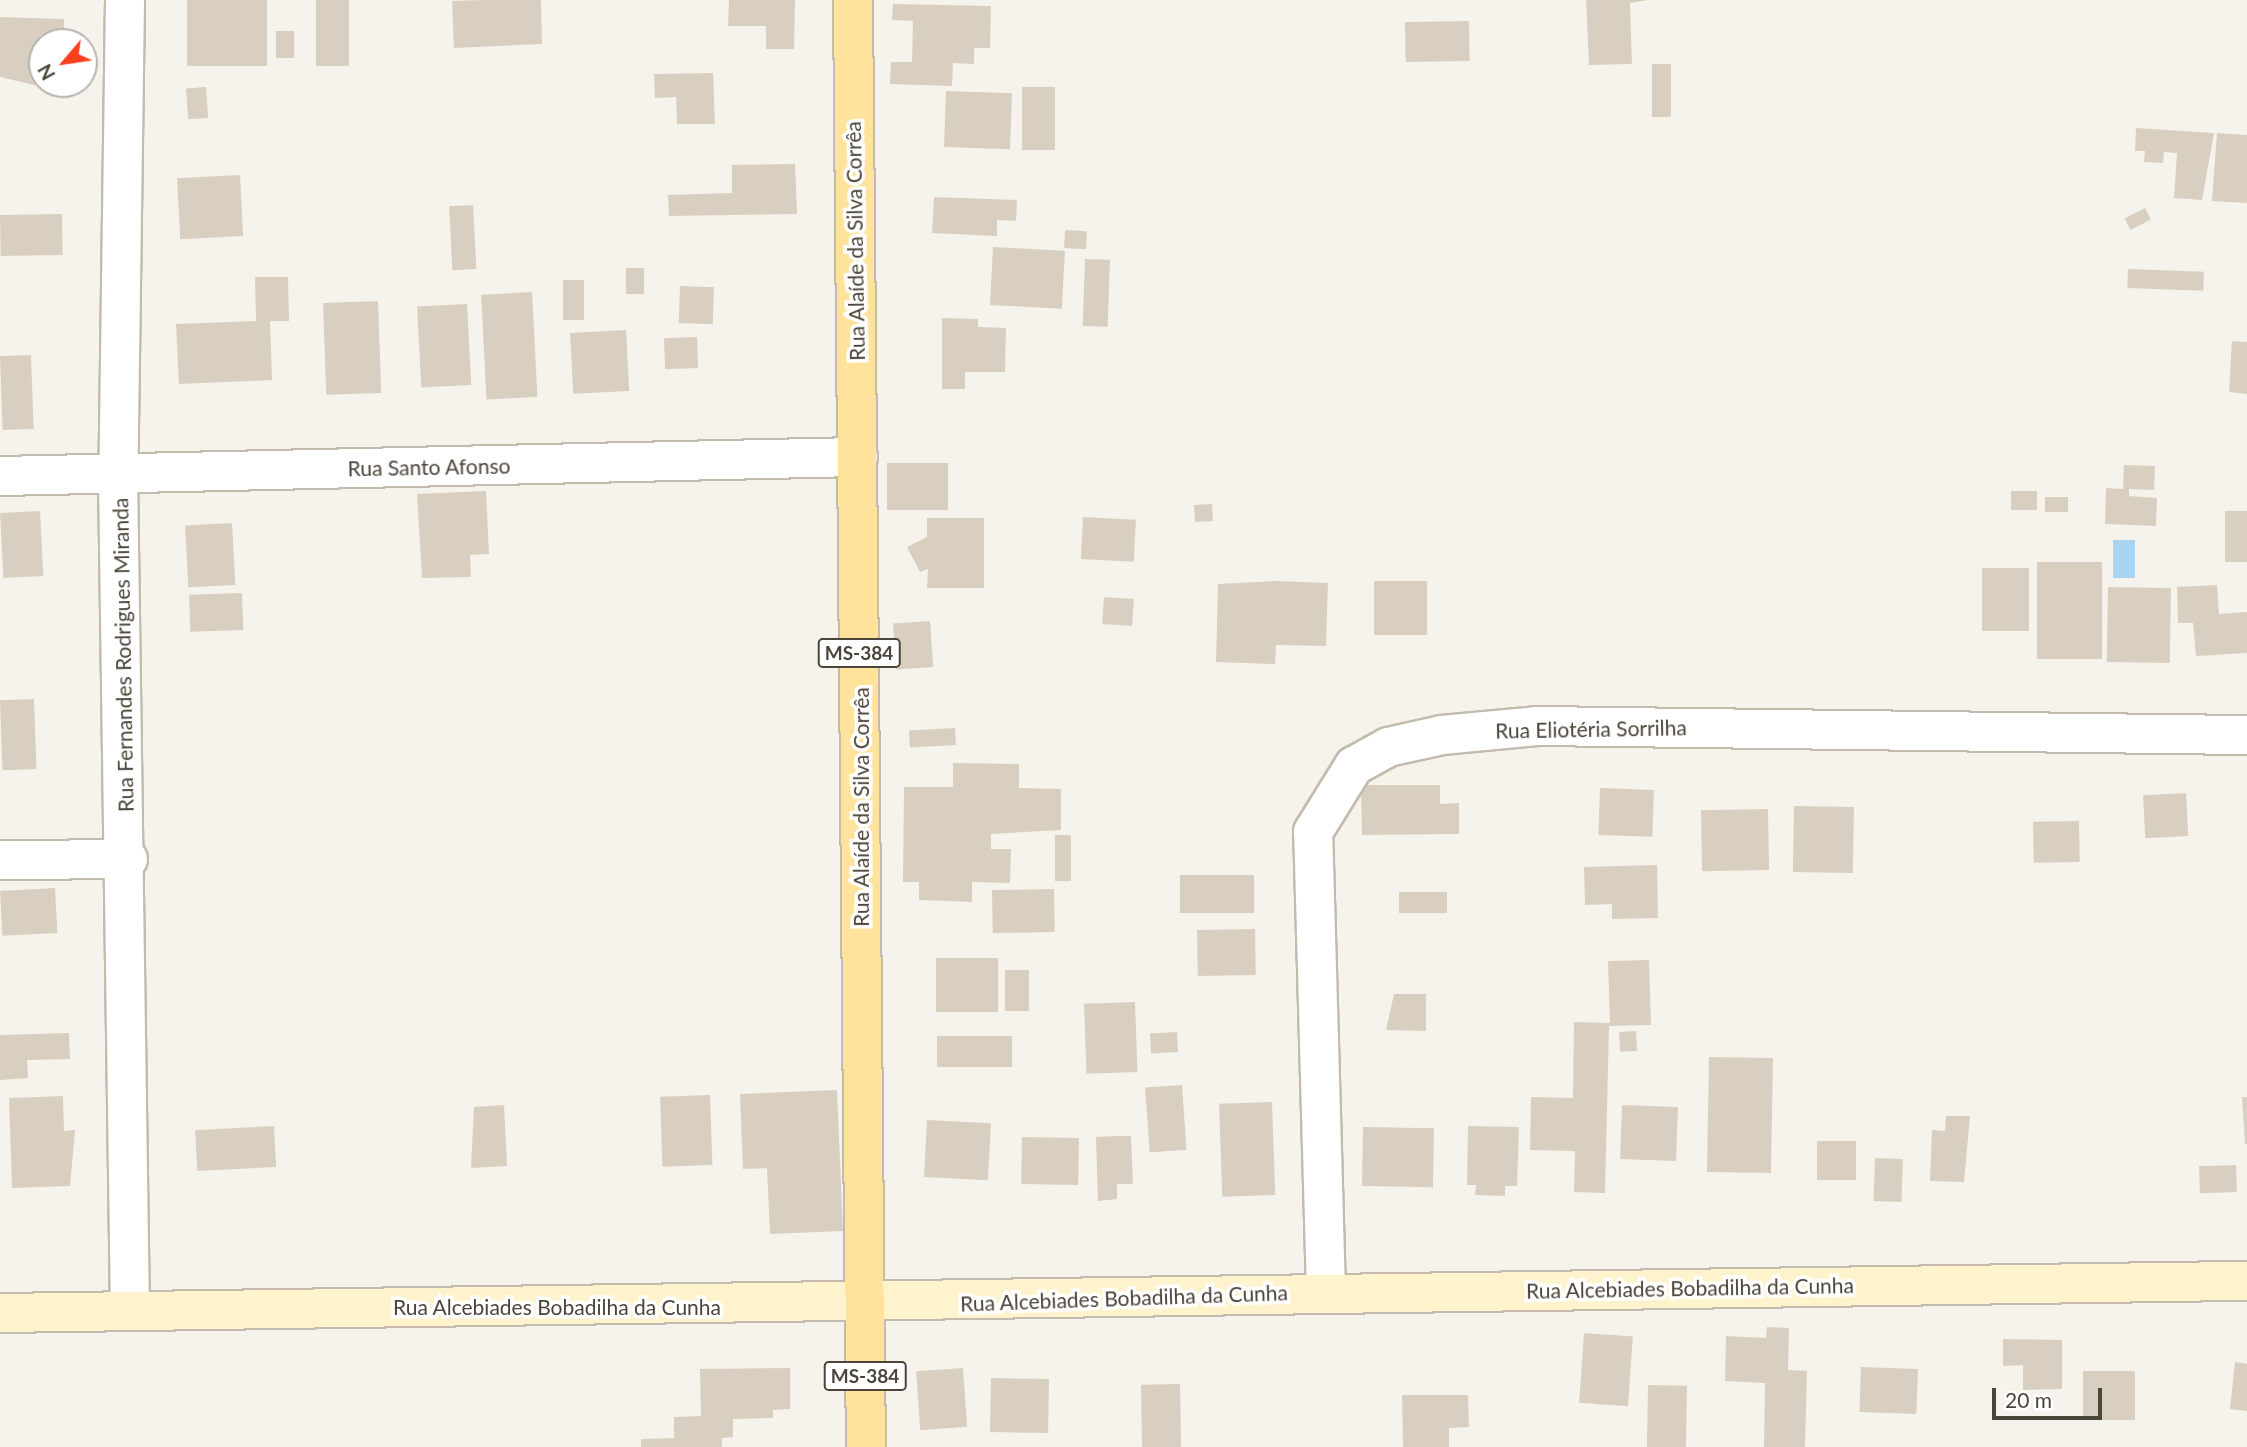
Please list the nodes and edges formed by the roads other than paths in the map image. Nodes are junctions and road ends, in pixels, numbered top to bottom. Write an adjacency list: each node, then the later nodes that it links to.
1 (125, 0): 4 (street, Rua Fernandes Rodrigues Miranda)
2 (853, 0): 3 (main road, Rua Alaíde da Silva Corrêa / MS-384)
3 (858, 457): 4 (street, Rua Santo Afonso); 11 (main road, Rua Alaíde da Silva Corrêa / MS-384)
4 (118, 475): 5 (street, Rua Santo Afonso); 7 (street, Rua Fernandes Rodrigues Miranda)
5 (0, 476)
6 (2247, 734): 10 (street, Rua Eliotéria Sorrilha)
7 (128, 859): 8 (street); 12 (street, Rua Fernandes Rodrigues Miranda)
8 (0, 860)
9 (2247, 1282): 10 (street, Rua Alcebiades Bobadilha da Cunha)
10 (1326, 1292): 11 (street, Rua Alcebiades Bobadilha da Cunha)
11 (864, 1305): 12 (street, Rua Alcebiades Bobadilha da Cunha); 14 (main road, Rua Alaíde da Silva Corrêa / MS-384)
12 (130, 1311): 13 (street, Rua Alcebiades Bobadilha da Cunha)
13 (0, 1313)
14 (866, 1447)

